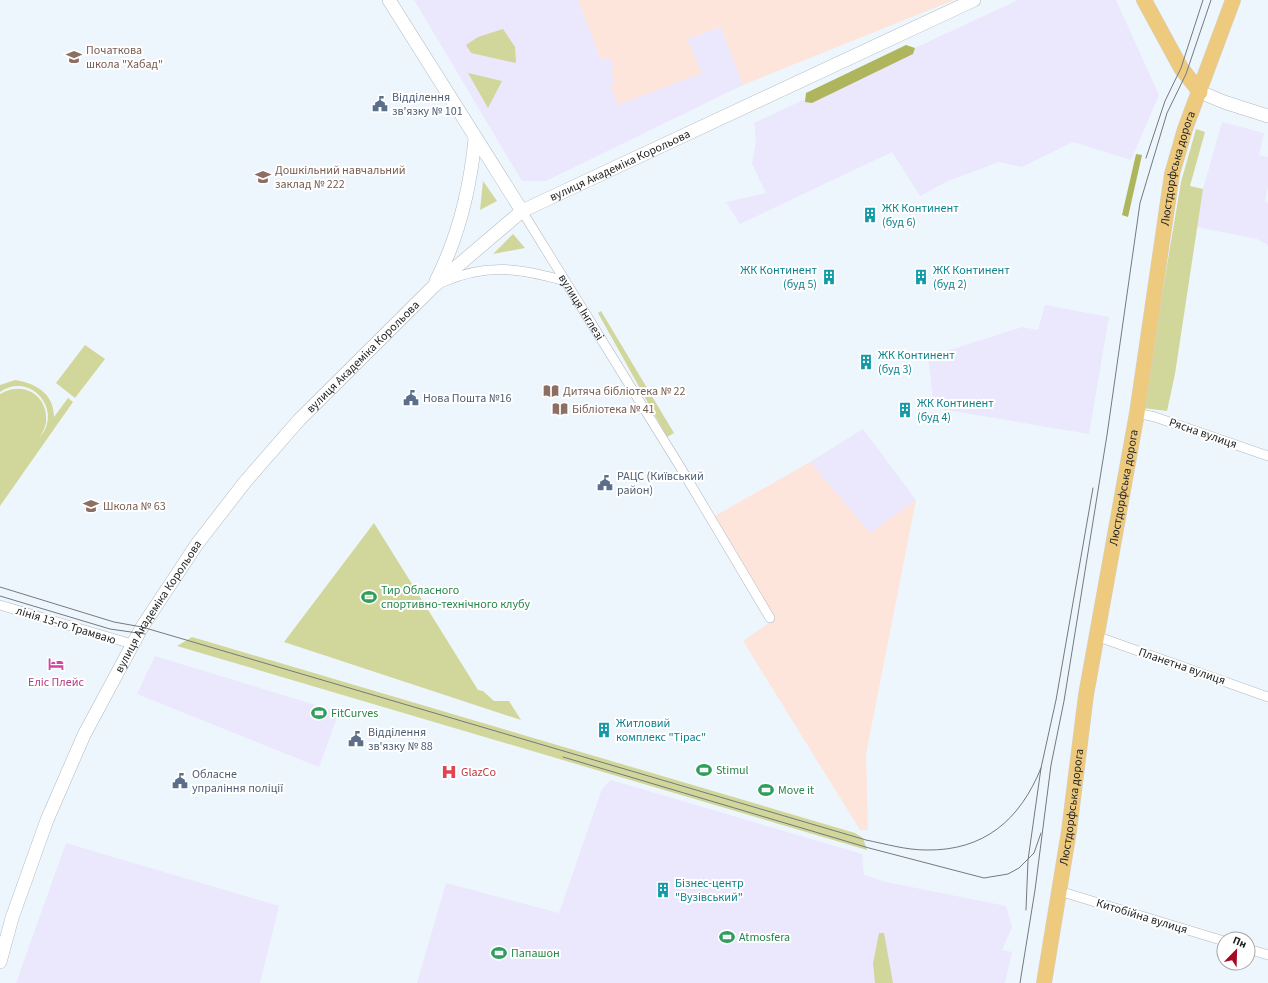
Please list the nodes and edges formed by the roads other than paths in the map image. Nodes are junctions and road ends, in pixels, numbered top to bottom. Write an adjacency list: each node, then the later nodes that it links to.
1 (389, 0): 7 (main road, вулиця Інглезі)
2 (974, 0): 8 (main road, вулиця Академіка Корольова)
3 (1233, 0): 5 (main road, Люстдорфська дорога)
4 (1143, 1): 5 (main road)
5 (1200, 92): 6 (main road); 11 (main road, Люстдорфська дорога)
6 (1268, 116)
7 (475, 140): 8 (main road, вулиця Інглезі); 10 (main road)
8 (522, 211): 9 (street, вулиця Інглезі); 10 (main road, вулиця Академіка Корольова)
9 (565, 281): 10 (street); 14 (street, вулиця Інглезі)
10 (434, 286): 16 (main road, вулиця Академіка Корольова)
11 (1137, 413): 12 (street, Рясна вулиця); 15 (main road, Люстдорфська дорога)
12 (1268, 456)
13 (0, 605): 16 (street, лінія 13-го Трамваю)
14 (770, 618)
15 (1096, 636): 17 (street, Планетна вулиця); 18 (main road, Люстдорфська дорога)
16 (132, 644): 22 (main road, вулиця Академіка Корольова)
17 (1268, 697)
18 (1059, 891): 19 (street, Китобійна вулиця); 23 (main road, Люстдорфська дорога)
19 (1216, 939)
20 (1256, 951): 21 (street)
21 (1268, 955)
22 (0, 962)
23 (1044, 983)

